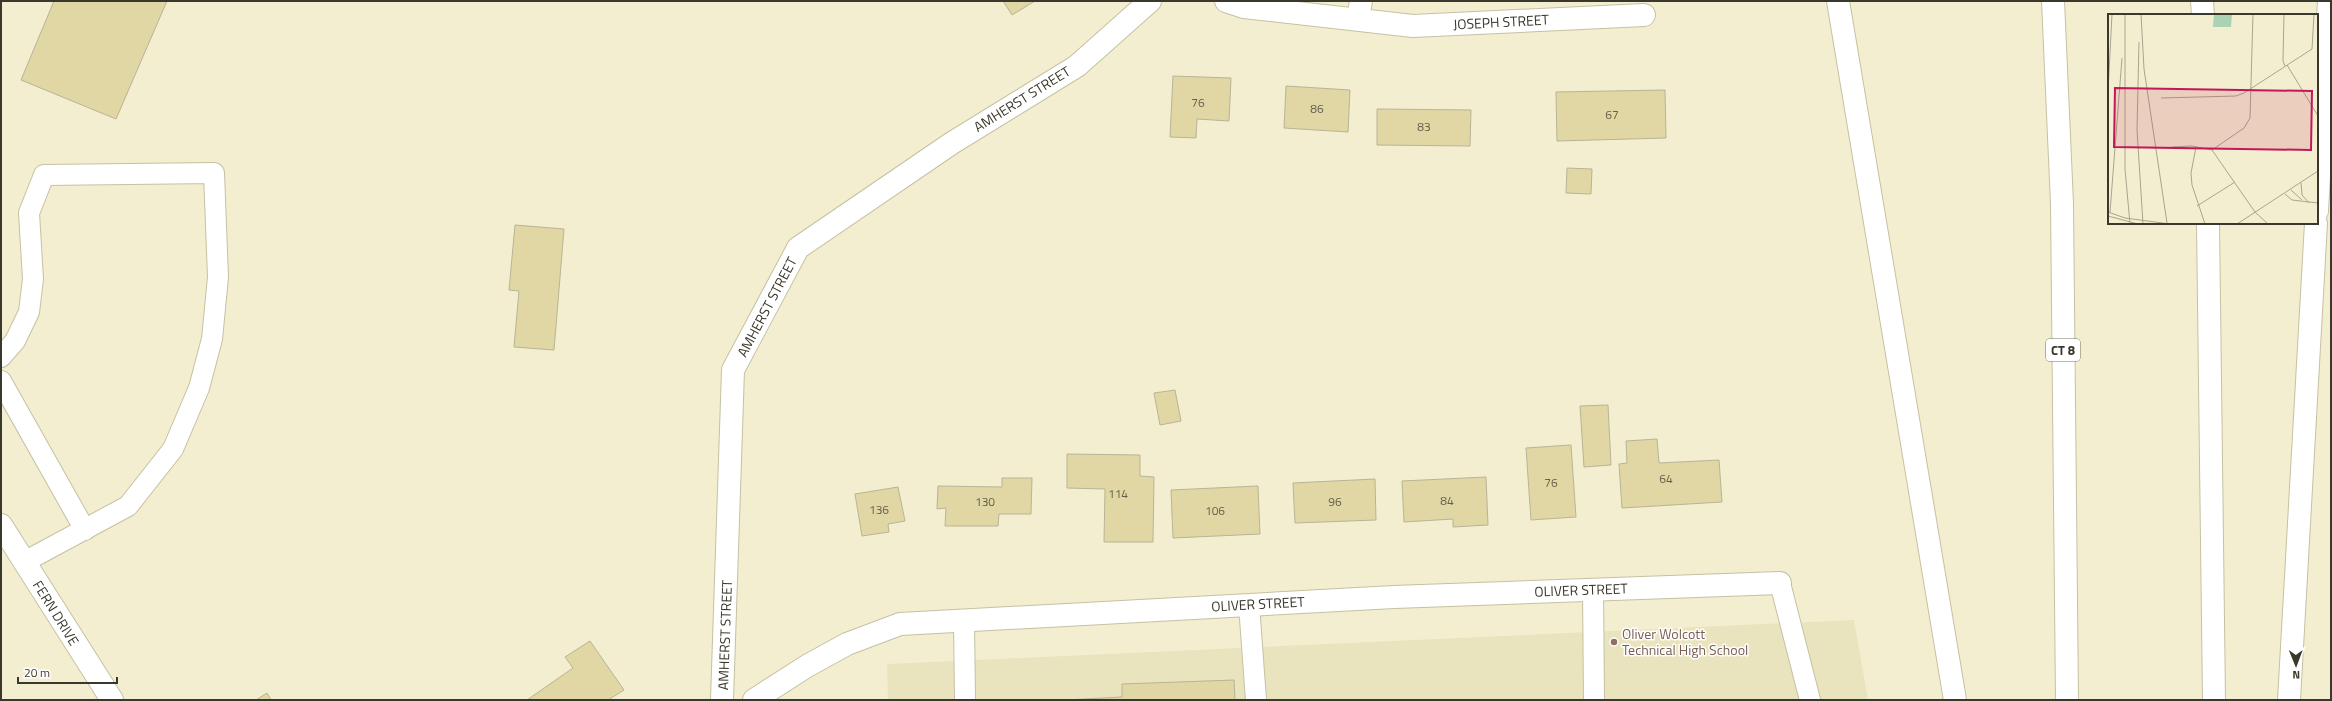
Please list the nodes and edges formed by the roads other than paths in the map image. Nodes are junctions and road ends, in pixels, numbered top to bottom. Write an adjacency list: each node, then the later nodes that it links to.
1 (1150, 1): 23 (main road, AMHERST STREET)
2 (1226, 1): 7 (main road, JOSEPH STREET)
3 (1838, 1): 29 (main road)
4 (2053, 1): 30 (main road, CT 8)
5 (2202, 1): 8 (main road)
6 (2329, 1): 10 (main road)
7 (1359, 10): 9 (main road, JOSEPH STREET)
8 (2203, 14)
9 (1644, 15)
10 (2318, 194)
11 (2208, 224): 31 (main road)
12 (2316, 224): 32 (main road)
13 (1, 357): 16 (lane)
14 (1, 381): 16 (lane)
15 (1, 525): 17 (main road, FERN DRIVE)
16 (85, 530): 17 (lane)
17 (24, 562): 22 (main road, FERN DRIVE)
18 (1780, 583): 19 (main road, OLIVER STREET); 28 (lane)
19 (1593, 589): 20 (main road, OLIVER STREET); 27 (lane)
20 (1249, 605): 21 (main road, OLIVER STREET); 26 (lane)
21 (964, 620): 24 (main road, OLIVER STREET); 25 (lane)
22 (112, 700)
23 (722, 700)
24 (754, 700)
25 (965, 700)
26 (1256, 700)
27 (1594, 700)
28 (1810, 700)
29 (1955, 700)
30 (2067, 700)
31 (2214, 700)
32 (2289, 700)

